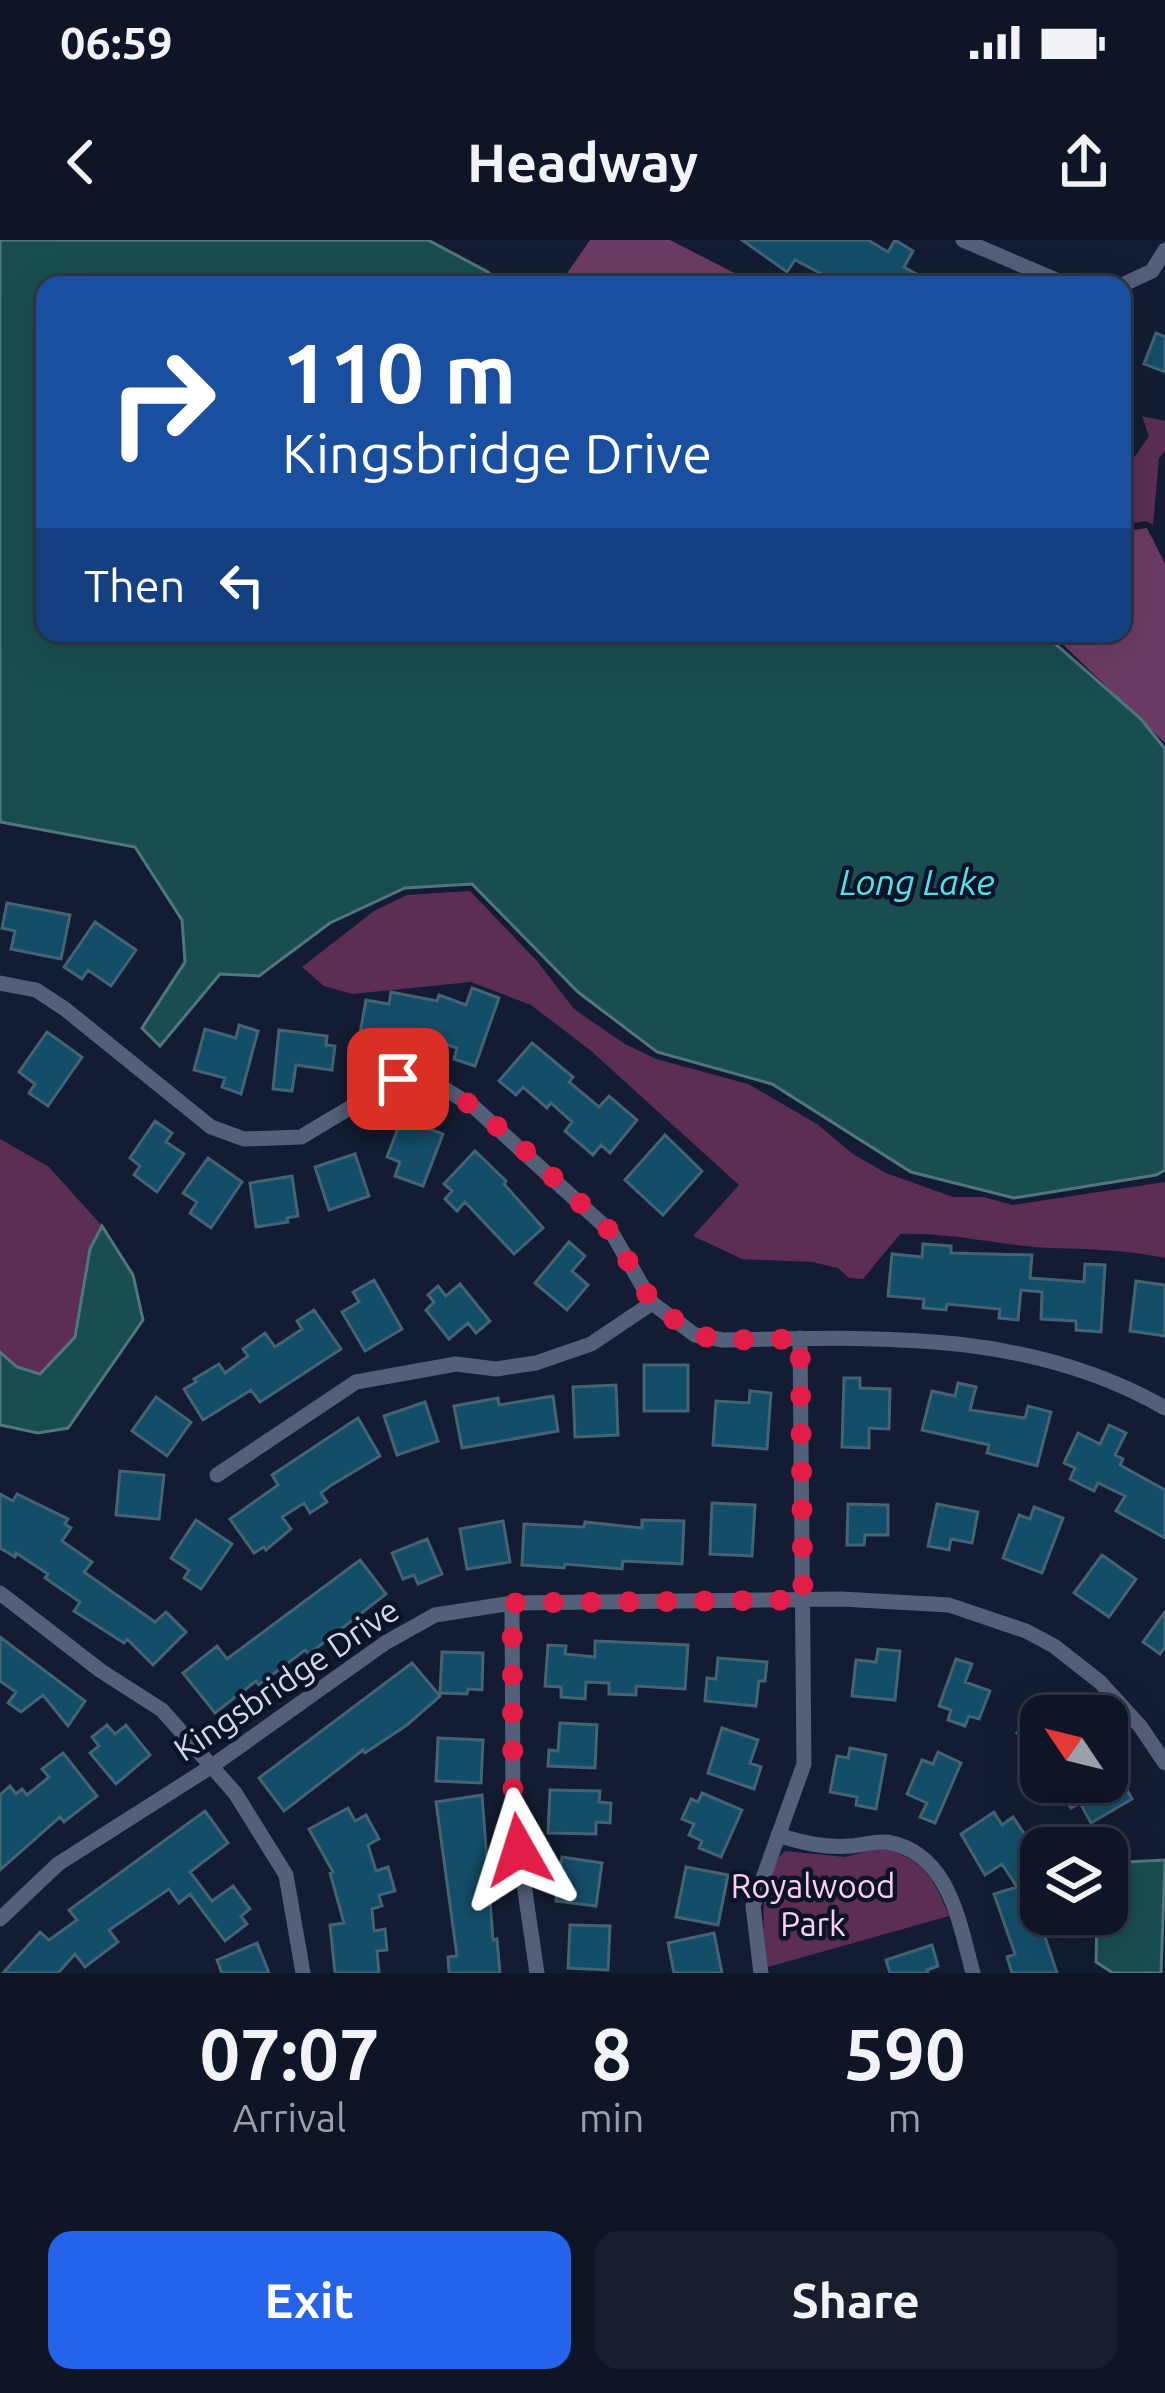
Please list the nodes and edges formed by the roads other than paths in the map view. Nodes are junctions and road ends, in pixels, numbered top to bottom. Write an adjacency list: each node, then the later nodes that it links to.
1 (963, 240): 3 (street)
2 (1165, 250): 4 (street)
3 (1047, 276)
4 (1131, 281)
5 (0, 983): 6 (street)
6 (652, 1303): 7 (street); 9 (street)
7 (800, 1339): 8 (street); 11 (street)
8 (1165, 1408)
9 (217, 1475)
10 (0, 1593): 14 (street)
11 (803, 1600): 12 (street, Kingsbridge Drive); 13 (street, Kingsbridge Drive); 15 (street)
12 (512, 1603): 14 (street, Kingsbridge Drive); 18 (street)
13 (1165, 1763)
14 (212, 1766): 16 (street, Kingsbridge Drive); 17 (street)
15 (778, 1835): 19 (street); 20 (street)
16 (0, 1919)
17 (303, 1973)
18 (538, 1973)
19 (761, 1973)
20 (974, 1973)

